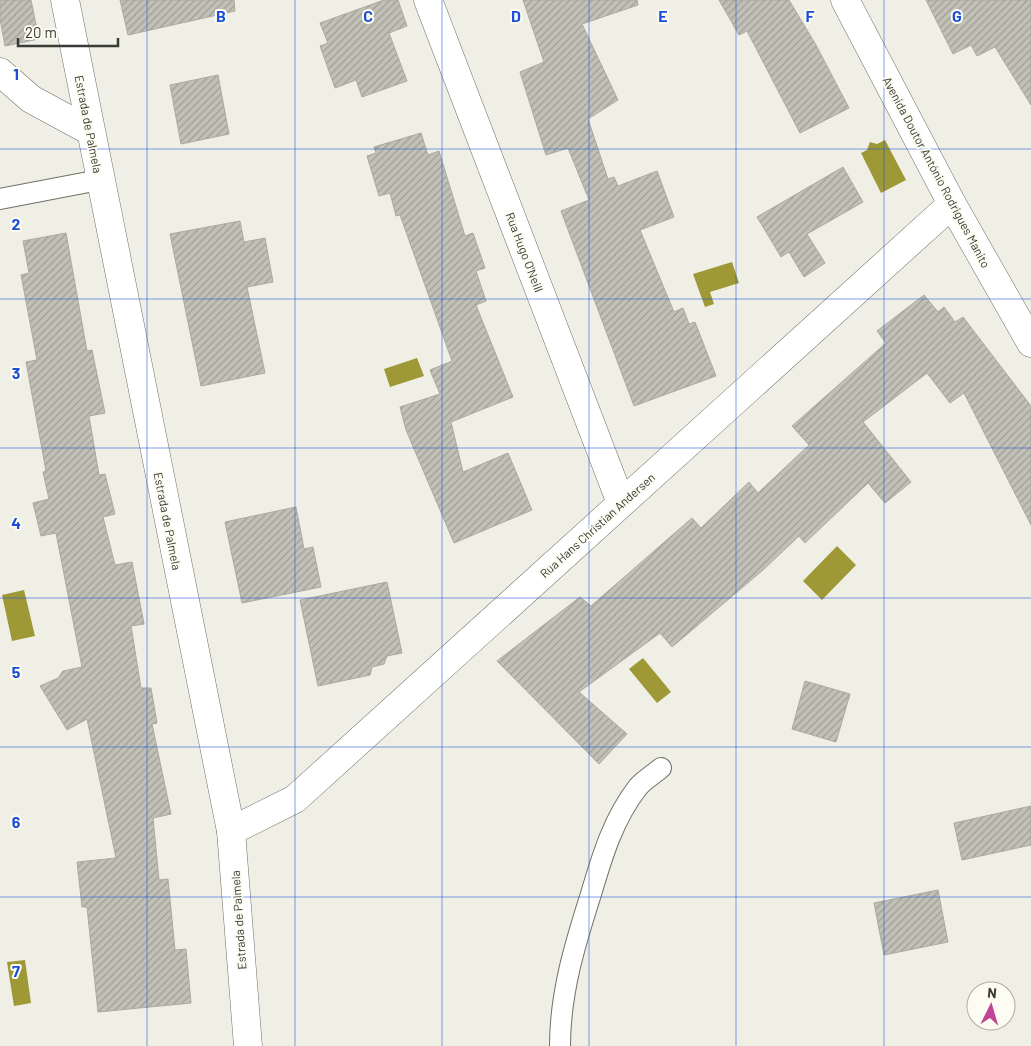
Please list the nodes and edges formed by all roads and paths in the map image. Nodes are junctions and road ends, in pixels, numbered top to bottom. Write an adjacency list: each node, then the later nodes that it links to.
1 (65, 0): 5 (street, Estrada de Palmela)
2 (428, 0): 10 (street, Rua Hugo O'Neill)
3 (845, 0): 8 (street, Avenida Doutor António Rodrigues Manito)
4 (0, 72): 5 (street)
5 (90, 131): 6 (street, Estrada de Palmela)
6 (99, 180): 7 (lane); 12 (street, Estrada de Palmela)
7 (0, 199)
8 (952, 204): 9 (street, Avenida Doutor António Rodrigues Manito); 10 (street, Rua Hans Christian Andersen)
9 (1031, 343)
10 (621, 503): 12 (street, Rua Hans Christian Andersen)
11 (661, 768): 14 (lane)
12 (231, 831): 13 (street, Estrada de Palmela)
13 (248, 1046)
14 (560, 1046)

